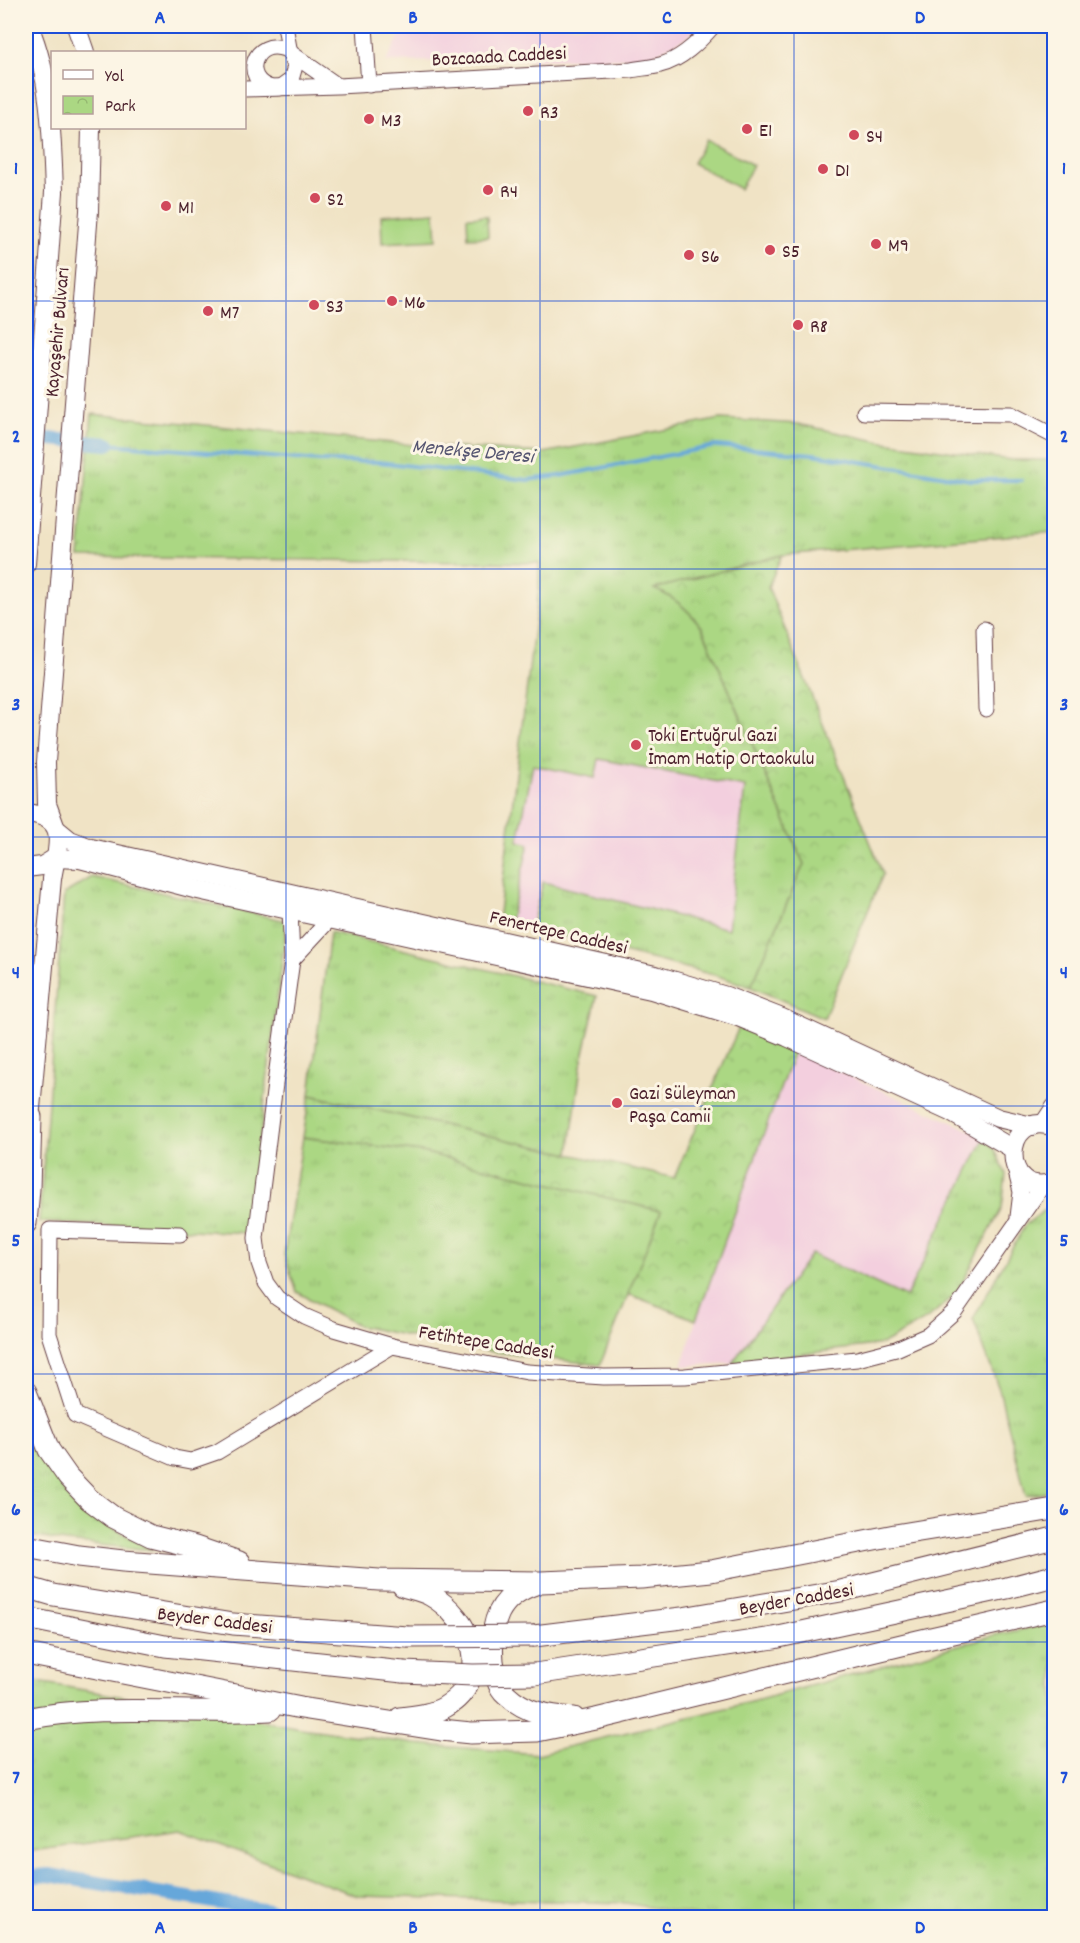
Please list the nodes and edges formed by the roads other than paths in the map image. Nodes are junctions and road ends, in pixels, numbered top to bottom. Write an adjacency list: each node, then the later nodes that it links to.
1 (29, 26): 9 (main road, Kayaşehir Bulvarı)
2 (76, 26): 6 (main road)
3 (285, 26): 7 (street)
4 (365, 26): 10 (street)
5 (713, 26): 10 (street, Bozcaada Caddesi)
6 (85, 49)
7 (290, 53): 8 (street); 11 (street); 12 (street)
8 (250, 61): 12 (street)
9 (49, 83): 14 (main road, Kayaşehir Bulvarı)
10 (369, 85): 11 (street, Bozcaada Caddesi)
11 (338, 86): 12 (street, Bozcaada Caddesi)
12 (272, 88): 13 (street, Bozcaada Caddesi)
13 (246, 89)
14 (51, 122)
15 (51, 129): 19 (main road, Kayaşehir Bulvarı)
16 (93, 130): 23 (main road, Kayaşehir Bulvarı)
17 (864, 412): 18 (street)
18 (1054, 436)
19 (26, 564)
20 (984, 629): 21 (street)
21 (986, 710)
22 (26, 813): 23 (main road, Fenertepe Caddesi)
23 (57, 829): 24 (main road); 31 (main road, Fenertepe Caddesi)
24 (56, 858): 25 (main road); 26 (main road, Fenertepe Caddesi); 30 (main road)
25 (26, 867)
26 (290, 909): 27 (main road, Fenertepe Caddesi); 28 (street, Fetihtepe Caddesi)
27 (330, 918): 28 (street); 32 (main road, Fenertepe Caddesi)
28 (292, 960): 39 (street, Fetihtepe Caddesi)
29 (1054, 1106): 31 (street)
30 (31, 1117): 33 (main road); 37 (highway)
31 (1043, 1126): 32 (main road)
32 (1013, 1149): 34 (main road)
33 (26, 1155)
34 (1015, 1168): 35 (main road); 36 (street)
35 (1051, 1184): 36 (street, Fetihtepe Caddesi)
36 (1017, 1220): 39 (street, Fetihtepe Caddesi)
37 (26, 1223)
38 (180, 1234): 39 (street)
39 (392, 1346)
40 (26, 1392): 44 (highway)
41 (1054, 1509): 47 (highway)
42 (1054, 1538): 48 (highway, Beyder Caddesi, bridge)
43 (26, 1546): 44 (highway)
44 (265, 1570): 46 (highway)
45 (1054, 1576): 50 (highway, Beyder Caddesi, bridge)
46 (379, 1580): 47 (highway); 55 (highway)
47 (541, 1582): 54 (highway)
48 (26, 1587)
49 (1054, 1610): 54 (highway)
50 (26, 1618)
51 (26, 1654): 52 (highway)
52 (301, 1708): 53 (highway); 55 (highway)
53 (26, 1719)
54 (596, 1719): 55 (highway)
55 (380, 1720)

